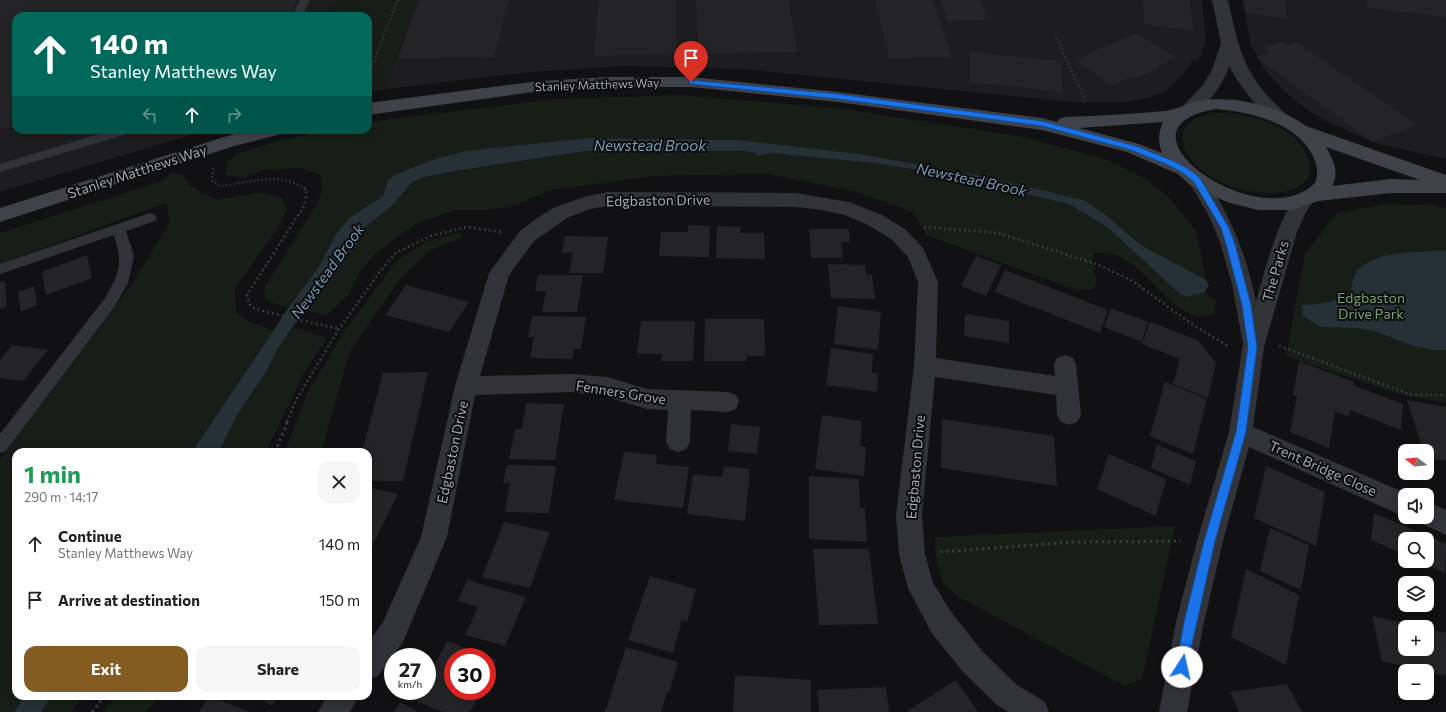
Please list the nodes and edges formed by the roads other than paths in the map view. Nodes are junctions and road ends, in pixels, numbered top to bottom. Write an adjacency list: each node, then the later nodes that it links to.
1 (305, 0): 3 (lane)
2 (1220, 0): 4 (street)
3 (300, 12)
4 (1229, 43): 6 (street); 7 (street)
5 (372, 108): 8 (main road, Stanley Matthews Way)
6 (1183, 112): 7 (main road); 8 (main road, Stanley Matthews Way); 12 (main road)
7 (1286, 122): 13 (main road); 15 (main road)
8 (1042, 124): 12 (main road, Stanley Matthews Way)
9 (113, 134): 11 (lane)
10 (260, 134): 16 (main road, Stanley Matthews Way)
11 (0, 168)
12 (1191, 175): 15 (main road); 20 (street, The Parks)
13 (1446, 182)
14 (1446, 187): 15 (main road)
15 (1309, 197): 20 (street, The Parks)
16 (0, 215)
17 (150, 218): 18 (lane)
18 (119, 229): 19 (lane); 30 (lane)
19 (0, 269)
20 (1253, 347): 28 (street, The Parks)
21 (1065, 364): 24 (street)
22 (925, 366): 23 (street, Edgbaston Drive); 24 (street); 37 (street, Edgbaston Drive)
23 (466, 386): 25 (street, Fenners Grove); 34 (street, Edgbaston Drive)
24 (1066, 387): 27 (street)
25 (680, 401): 26 (street, Fenners Grove); 29 (street)
26 (728, 402)
27 (1069, 415)
28 (1241, 432): 31 (street, Trent Bridge Close); 38 (street, The Parks)
29 (678, 442)
30 (0, 446)
31 (1398, 501)
32 (1434, 517): 33 (street)
33 (1446, 523)
34 (372, 661)
35 (342, 700): 36 (street)
36 (332, 712)
37 (1036, 712)
38 (1173, 712)

